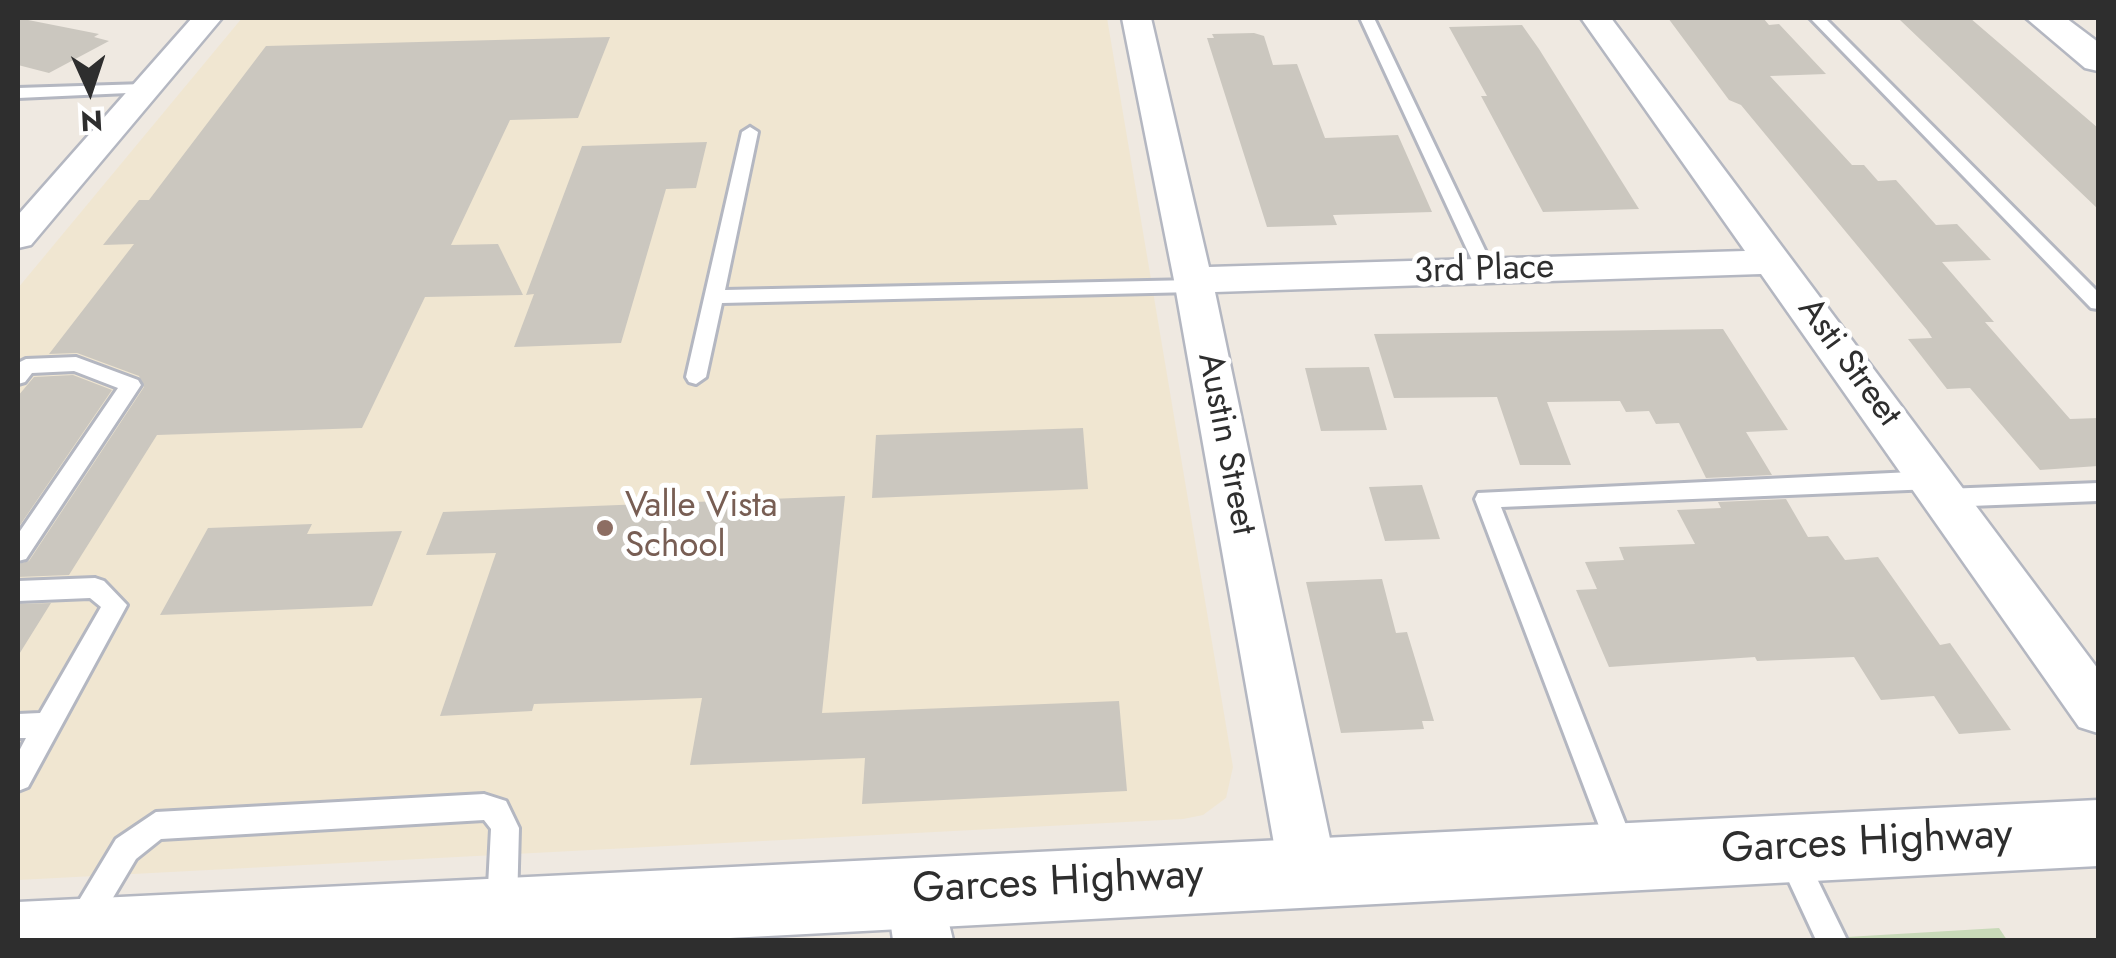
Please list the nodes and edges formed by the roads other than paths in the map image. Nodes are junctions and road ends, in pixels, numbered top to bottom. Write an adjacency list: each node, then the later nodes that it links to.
1 (207, 18): 8 (street)
2 (1136, 18): 15 (street, Austin Street)
3 (1367, 18): 14 (lane)
4 (1596, 18): 13 (street, Asti Street)
5 (1817, 18): 17 (lane)
6 (2044, 18): 7 (main road)
7 (2098, 60)
8 (144, 89): 9 (lane); 11 (street)
9 (18, 92)
10 (750, 132): 16 (lane)
11 (32, 204): 12 (street)
12 (18, 237)
13 (1776, 262): 14 (street, 3rd Place); 20 (street, Asti Street)
14 (1486, 271): 15 (street, 3rd Place)
15 (1194, 283): 16 (lane); 31 (street, Austin Street)
16 (714, 297): 19 (lane)
17 (2098, 303)
18 (18, 377): 22 (lane)
19 (696, 377)
20 (1938, 489): 21 (lane); 24 (street, Asti Street); 30 (lane)
21 (2098, 492)
22 (18, 552)
23 (18, 592): 25 (lane)
24 (2098, 710)
25 (49, 724): 26 (lane); 27 (lane)
26 (18, 726)
27 (18, 778)
28 (2098, 832): 29 (main road, Garces Highway)
29 (1787, 849): 30 (main road, Garces Highway); 36 (lane)
30 (1624, 856): 31 (main road, Garces Highway)
31 (1308, 872): 33 (main road, Garces Highway)
32 (501, 914): 33 (main road, Garces Highway); 34 (main road, Garces Highway); 35 (lane)
33 (919, 916)
34 (403, 930): 35 (main road, Garces Highway)
35 (45, 938)
36 (1832, 940)

